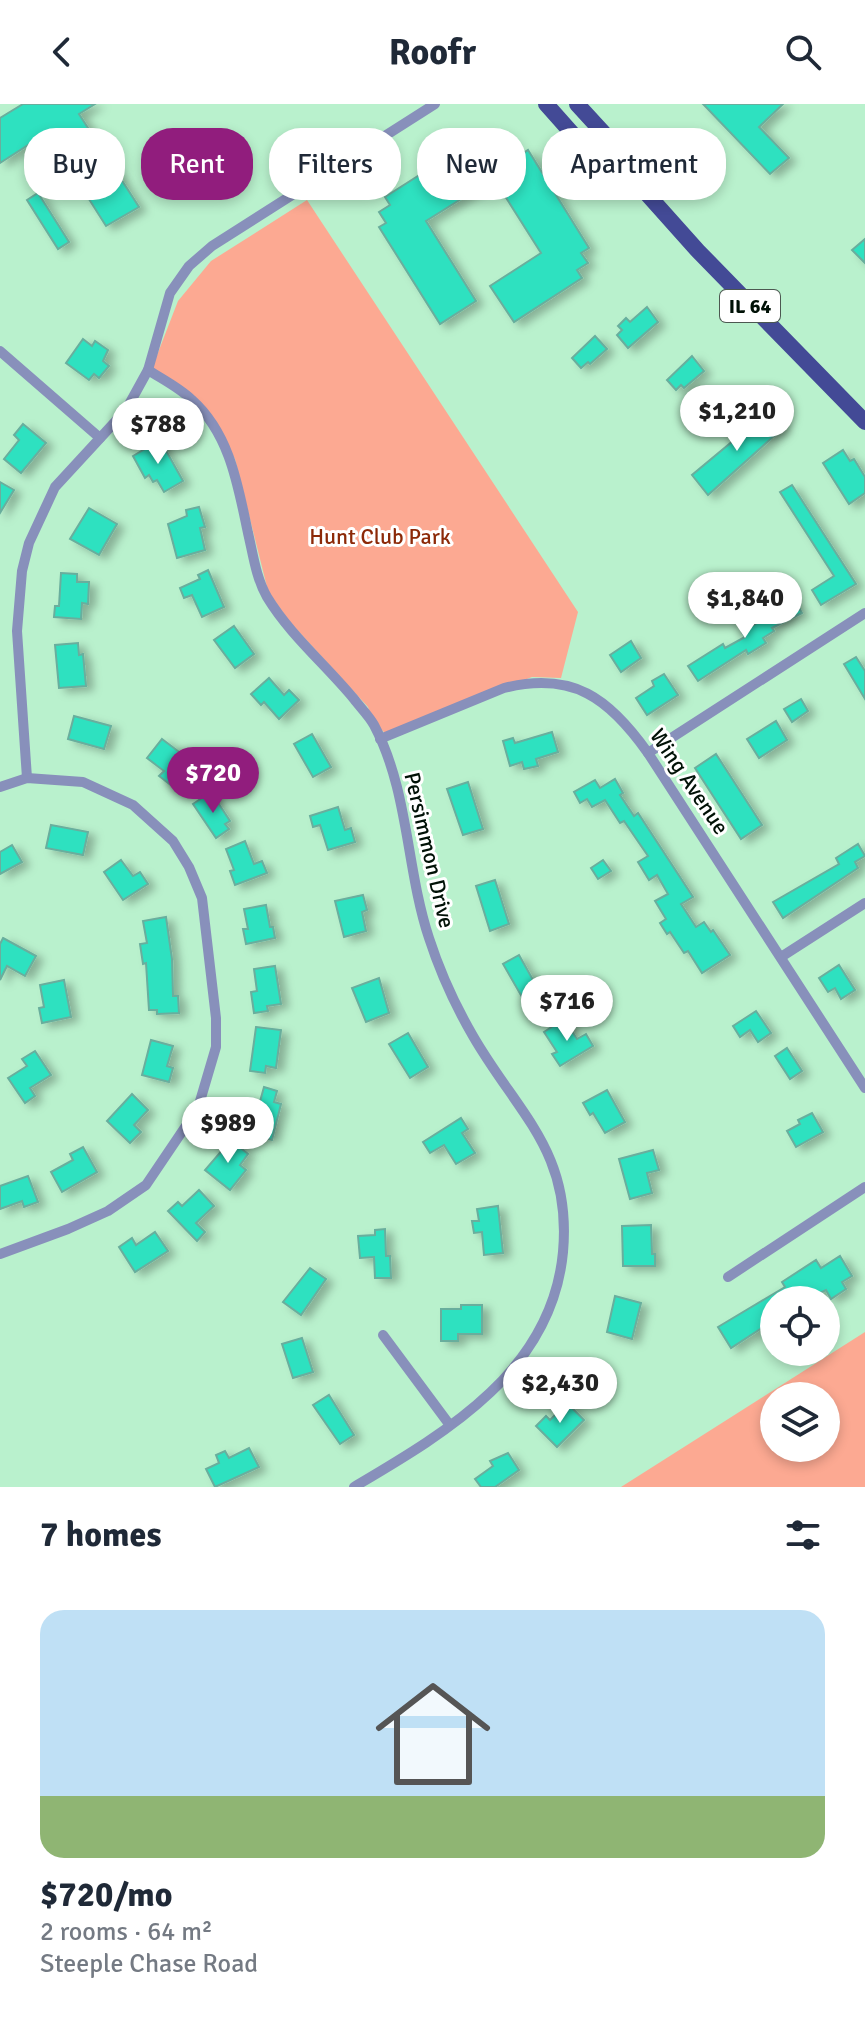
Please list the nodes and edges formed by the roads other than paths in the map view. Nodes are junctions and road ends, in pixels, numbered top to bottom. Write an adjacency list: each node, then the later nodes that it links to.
1 (435, 104): 8 (street)
2 (546, 104): 4 (main road, IL 64)
3 (577, 104): 5 (main road, IL 64)
4 (567, 128)
5 (599, 128)
6 (652, 200): 9 (main road, IL 64)
7 (0, 351): 10 (street)
8 (148, 370): 10 (street); 12 (street, Persimmon Drive)
9 (865, 422)
10 (100, 438): 14 (street)
11 (865, 613): 13 (street)
12 (380, 739): 13 (street, Wing Avenue); 23 (street, Persimmon Drive)
13 (648, 753): 17 (street, Wing Avenue)
14 (27, 778): 15 (street); 20 (street)
15 (0, 787)
16 (865, 903): 17 (street)
17 (781, 957): 18 (street, Wing Avenue)
18 (865, 1088)
19 (865, 1187): 21 (street)
20 (0, 1254)
21 (728, 1277)
22 (383, 1335): 23 (street)
23 (449, 1424): 24 (street, Persimmon Drive)
24 (354, 1487)

